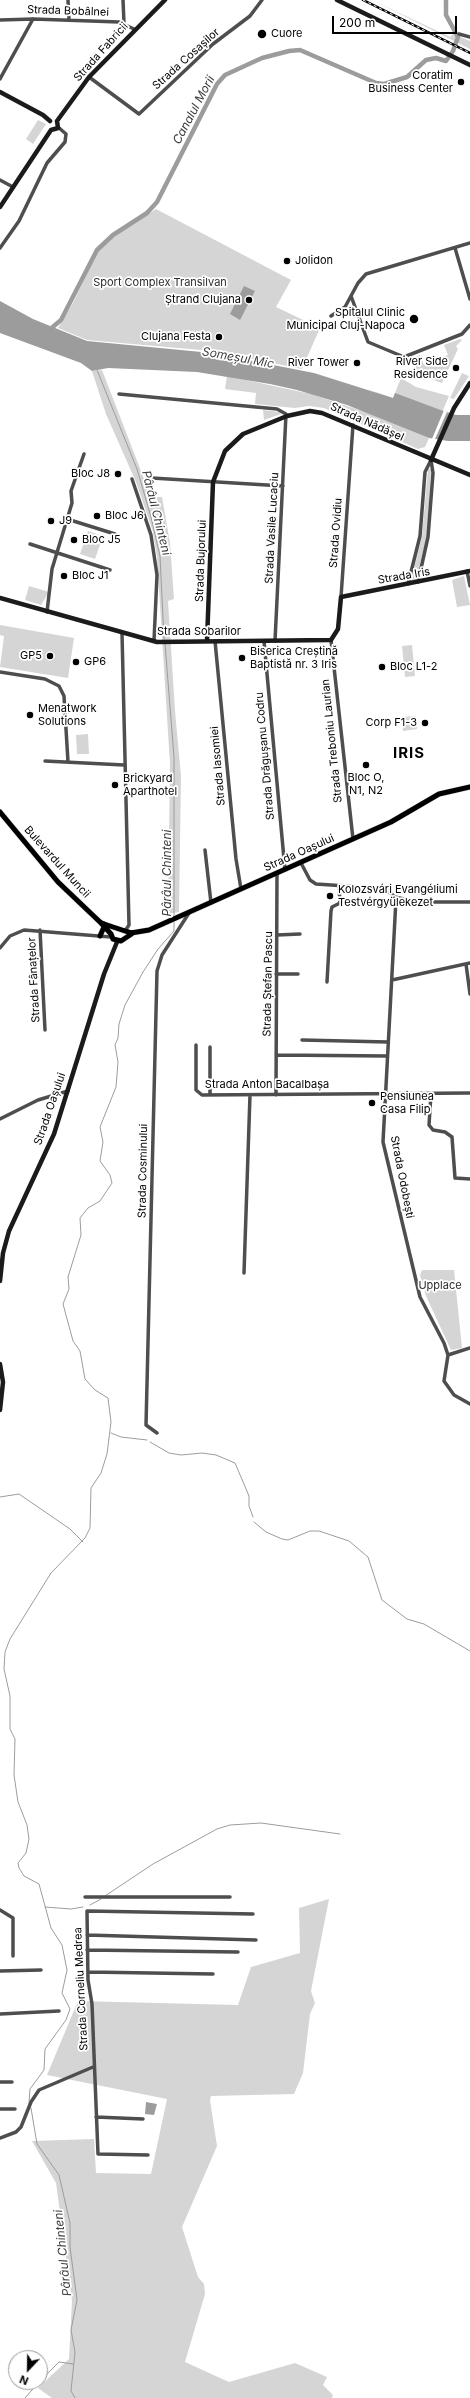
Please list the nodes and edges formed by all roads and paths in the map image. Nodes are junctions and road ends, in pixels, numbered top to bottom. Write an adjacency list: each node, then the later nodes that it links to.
1 (68, 0): 8 (street)
2 (123, 0): 9 (street)
3 (164, 0): 10 (street, Strada Fabricii)
4 (262, 0): 14 (street, Strada Cosașilor)
5 (337, 0): 13 (street)
6 (33, 19): 7 (street, Strada Bobâlnei); 8 (street, Strada Bobâlnei); 15 (street)
7 (0, 20)
8 (69, 20): 9 (street, Strada Bobâlnei)
9 (124, 23): 10 (street, Strada Bobâlnei)
10 (134, 29): 14 (street, Strada Fabricii)
11 (459, 34): 12 (street)
12 (470, 37)
13 (470, 65)
14 (89, 77): 18 (street, Strada Fabricii)
15 (0, 79)
16 (0, 92): 17 (street)
17 (50, 121): 18 (street); 20 (street)
18 (57, 121): 19 (street)
19 (58, 127): 20 (street); 25 (street)
20 (51, 130): 22 (street)
21 (0, 180): 22 (street)
22 (13, 187): 23 (street)
23 (0, 207)
24 (470, 243): 26 (street)
25 (0, 248)
26 (456, 248): 27 (street); 28 (street)
27 (351, 296): 29 (street); 30 (street)
28 (470, 299)
29 (331, 316)
30 (470, 325)
31 (470, 383): 36 (street)
32 (119, 394): 33 (street)
33 (287, 416): 34 (street, Strada Nădășel); 40 (street, Strada Nădășel); 41 (street, Strada Vasile Lucaciu)
34 (353, 425): 36 (street, Strada Nădășel); 51 (street, Strada Ovidiu)
35 (84, 454): 42 (street)
36 (431, 460): 37 (street, Strada Nădășel); 48 (street); 49 (street)
37 (470, 475)
38 (152, 478): 40 (street)
39 (132, 479): 60 (street)
40 (213, 482): 41 (street); 55 (street, Strada Bujorului)
41 (283, 486): 59 (street, Strada Vasile Lucaciu)
42 (67, 518): 43 (street); 45 (street)
43 (116, 534)
44 (30, 544): 45 (street)
45 (57, 553): 46 (street); 53 (street)
46 (110, 570)
47 (468, 571): 48 (street, Strada Iris); 50 (street)
48 (418, 582): 49 (street, Strada Iris)
49 (408, 584): 51 (street, Strada Iris)
50 (470, 586)
51 (340, 597): 56 (street, Strada Ovidiu)
52 (0, 598): 53 (street, Strada Sobarilor)
53 (47, 612): 54 (street, Strada Sobarilor)
54 (122, 633): 60 (street, Strada Sobarilor); 64 (street)
55 (207, 640): 57 (street, Strada Sobarilor); 60 (street, Strada Sobarilor)
56 (331, 640): 59 (street, Strada Sobarilor); 67 (street, Strada Treboniu Laurian)
57 (215, 641): 58 (street, Strada Sobarilor); 73 (street, Strada Iasomiei)
58 (264, 641): 59 (street, Strada Sobarilor); 70 (street, Strada Drăgușanu Codru)
59 (275, 641)
60 (157, 642)
61 (0, 672): 63 (street)
62 (45, 761): 63 (street)
63 (68, 762): 64 (street)
64 (124, 765): 81 (street)
65 (470, 787): 67 (main road, Strada Oașului)
66 (0, 812): 78 (main road, Bulevardul Muncii)
67 (353, 839): 69 (main road, Strada Oașului)
68 (205, 850): 76 (street)
69 (301, 863): 70 (main road, Strada Oașului); 72 (street)
70 (285, 870): 71 (main road, Strada Oașului)
71 (277, 873): 73 (main road, Strada Oașului); 85 (street, Strada Ștefan Pascu)
72 (339, 886): 74 (street); 94 (street)
73 (241, 889): 76 (main road, Strada Oașului)
74 (395, 897): 75 (street); 93 (street, Strada Odobești)
75 (470, 902)
76 (211, 903): 77 (main road, Strada Oașului)
77 (189, 913): 82 (main road, Strada Oașului); 119 (street, Strada Cosminului)
78 (103, 925): 79 (main road, Bulevardul Muncii); 84 (main road, Bulevardul Muncii); 86 (main road)
79 (114, 928): 81 (main road, Strada Oașului); 84 (main road)
80 (40, 930): 86 (street, Strada Fânațelor); 89 (street, Strada Fânațelor); 96 (street, Strada Fânațelor)
81 (125, 931): 82 (main road, Strada Oașului); 87 (main road)
82 (133, 933): 87 (main road, Strada Oașului)
83 (300, 934): 85 (street)
84 (111, 935): 86 (street, Strada Fânațelor); 88 (main road, Bulevardul Muncii)
85 (277, 935): 91 (street, Strada Ștefan Pascu)
86 (100, 936)
87 (124, 939): 88 (main road, Strada Oașului)
88 (117, 942): 103 (street, Strada Oașului)
89 (0, 948)
90 (468, 963): 93 (street); 95 (street)
91 (276, 974): 92 (street); 101 (street, Strada Ștefan Pascu)
92 (298, 974)
93 (392, 980): 98 (street, Strada Odobești)
94 (326, 982)
95 (470, 994)
96 (45, 1030)
97 (302, 1040): 98 (street)
98 (388, 1042): 102 (street, Strada Odobești)
99 (196, 1045): 107 (street, Strada Anton Bacalbașa)
100 (210, 1047): 107 (street)
101 (276, 1055): 102 (street); 109 (street, Strada Ștefan Pascu)
102 (387, 1056): 105 (street, Strada Odobești)
103 (68, 1091): 110 (street); 113 (street, Strada Oașului)
104 (470, 1093): 106 (street, Strada Anton Bacalbașa)
105 (385, 1094): 106 (street, Strada Anton Bacalbașa); 109 (street, Strada Anton Bacalbașa); 115 (street, Strada Odobești)
106 (431, 1094): 111 (street)
107 (210, 1095): 108 (street, Strada Anton Bacalbașa)
108 (250, 1095): 109 (street, Strada Anton Bacalbașa); 112 (street)
109 (276, 1095)
110 (0, 1119)
111 (470, 1179)
112 (244, 1273)
113 (0, 1281)
114 (470, 1348): 115 (street)
115 (448, 1356): 117 (street, Strada Odobești)
116 (0, 1364): 118 (street)
117 (470, 1404)
118 (0, 1410)
119 (157, 1433)
120 (85, 1897): 121 (street)
121 (230, 1897)
122 (0, 1910): 128 (street)
123 (253, 1914): 124 (street, Strada Corneliu Medrea)
124 (87, 1935): 125 (street); 126 (street, Strada Corneliu Medrea)
125 (256, 1940)
126 (87, 1950): 127 (street); 131 (street, Strada Corneliu Medrea)
127 (238, 1952)
128 (12, 1956)
129 (41, 1970): 130 (street)
130 (0, 1972)
131 (88, 1972): 132 (street); 135 (street, Strada Corneliu Medrea)
132 (213, 1974)
133 (58, 2011): 134 (street)
134 (0, 2014)
135 (93, 2067): 140 (street, Strada Corneliu Medrea); 142 (street)
136 (0, 2082): 137 (street)
137 (12, 2082)
138 (0, 2109): 139 (street)
139 (15, 2109)
140 (96, 2117): 141 (street); 143 (street, Strada Corneliu Medrea)
141 (143, 2119)
142 (0, 2138)
143 (148, 2155)

